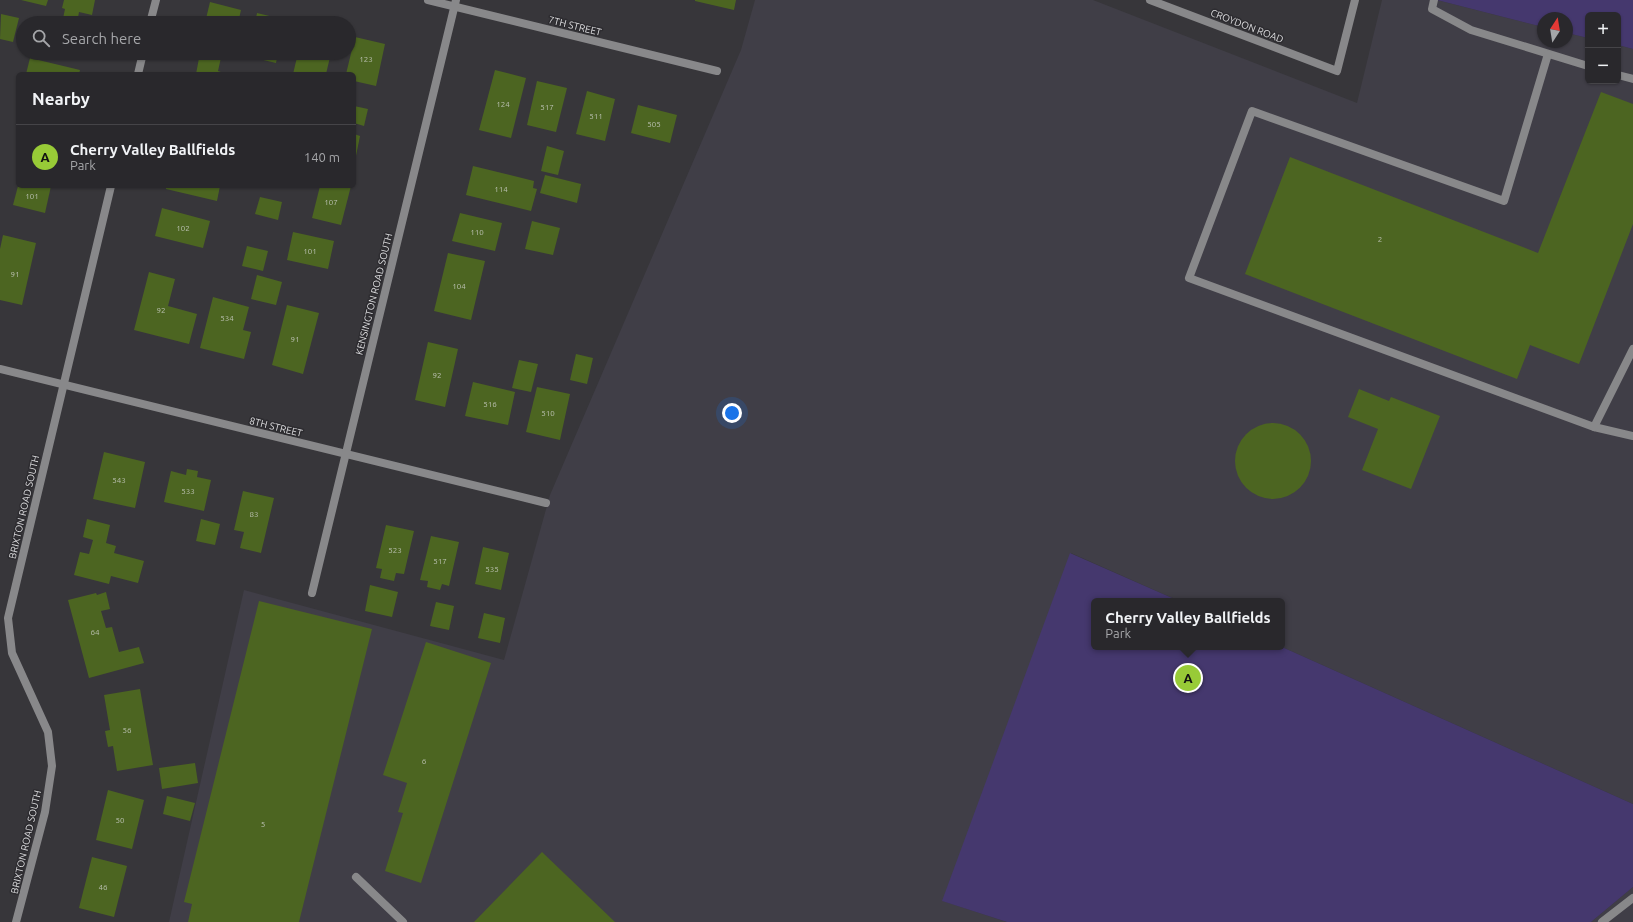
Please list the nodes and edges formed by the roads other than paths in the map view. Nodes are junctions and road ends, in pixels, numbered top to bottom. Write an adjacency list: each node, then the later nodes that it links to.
1 (156, 0): 7 (street)
2 (428, 0): 6 (street, 7TH STREET)
3 (1150, 0): 4 (street, CROYDON ROAD)
4 (1355, 0)
5 (1434, 0): 8 (street)
6 (455, 3): 11 (street, 7TH STREET); 21 (street, KENSINGTON ROAD SOUTH)
7 (152, 16)
8 (1548, 54): 10 (street); 19 (street)
9 (141, 60): 12 (street)
10 (1585, 65)
11 (716, 71)
12 (138, 72)
13 (1621, 76): 14 (street)
14 (1633, 79)
15 (111, 188): 18 (street, BRIXTON ROAD SOUTH)
16 (1633, 348): 19 (street)
17 (0, 369): 18 (street, 8TH STREET)
18 (63, 384): 21 (street, 8TH STREET); 26 (street, BRIXTON ROAD SOUTH)
19 (1594, 428): 20 (street)
20 (1633, 436)
21 (346, 454): 22 (street, 8TH STREET); 23 (street, KENSINGTON ROAD SOUTH)
22 (546, 503)
23 (312, 593)
24 (356, 877): 27 (street)
25 (1633, 898): 28 (street)
26 (16, 922)
27 (403, 922)
28 (1602, 922)

